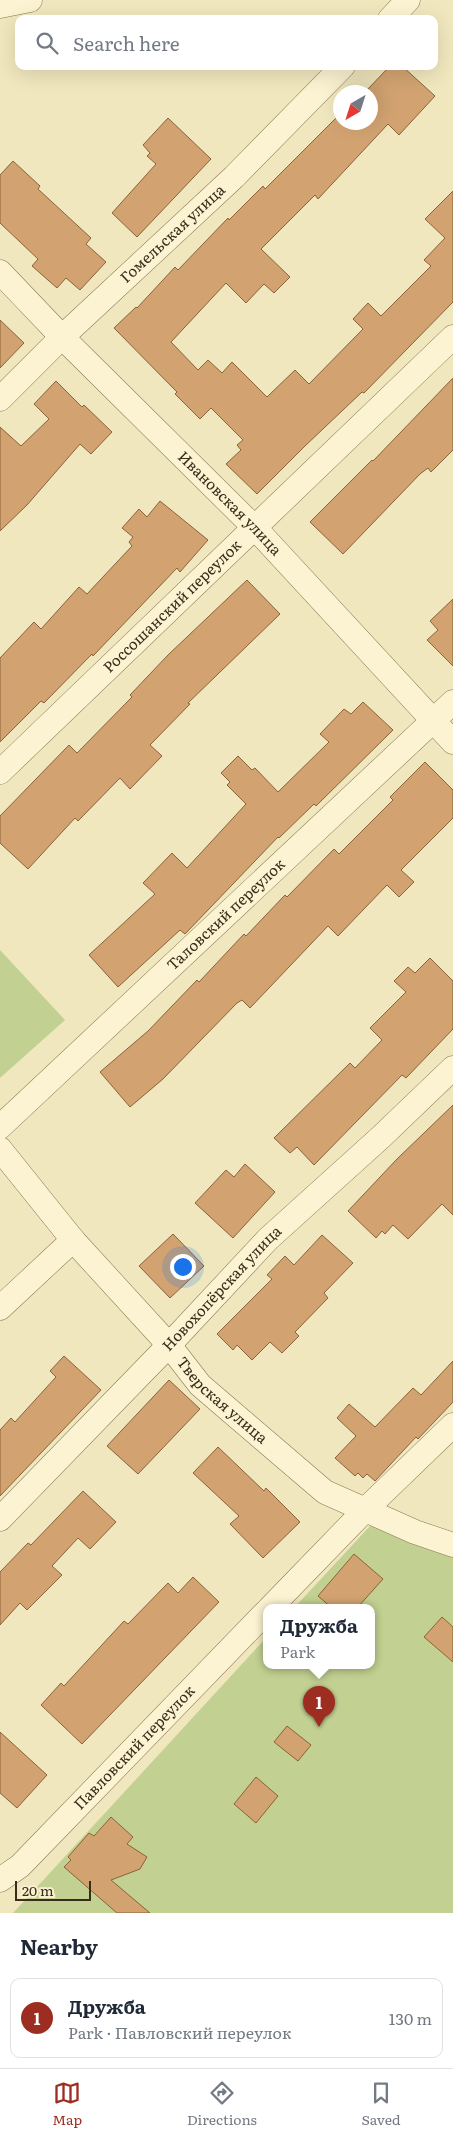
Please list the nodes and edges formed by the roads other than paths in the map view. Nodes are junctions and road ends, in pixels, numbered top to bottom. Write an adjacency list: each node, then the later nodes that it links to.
1 (30, 0): 3 (street)
2 (408, 0): 4 (street)
3 (0, 6)
4 (394, 15)
5 (339, 70): 7 (street, Гомельская улица)
6 (0, 272): 7 (street, Ивановская улица)
7 (62, 337): 9 (street, Гомельская улица); 10 (street, Ивановская улица)
8 (453, 337): 10 (street, Россошанский переулок)
9 (0, 399)
10 (255, 528): 12 (street, Ивановская улица); 14 (street, Россошанский переулок)
11 (453, 702): 12 (street, Таловский переулок)
12 (433, 721): 13 (street, Ивановская улица); 16 (street, Таловский переулок)
13 (453, 742)
14 (0, 772)
15 (453, 1068): 20 (street, Новохопёрская улица)
16 (0, 1128)
17 (0, 1149): 18 (street, Тверская улица)
18 (73, 1240): 19 (street); 20 (street, Тверская улица)
19 (0, 1308)
20 (169, 1345): 22 (street, Тверская улица); 23 (street, Новохопёрская улица)
21 (453, 1425): 22 (street)
22 (366, 1509): 24 (street, Тверская улица); 25 (street)
23 (0, 1519)
24 (453, 1545)
25 (274, 1604)
26 (263, 1615): 27 (street, Павловский переулок)
27 (0, 1880)

